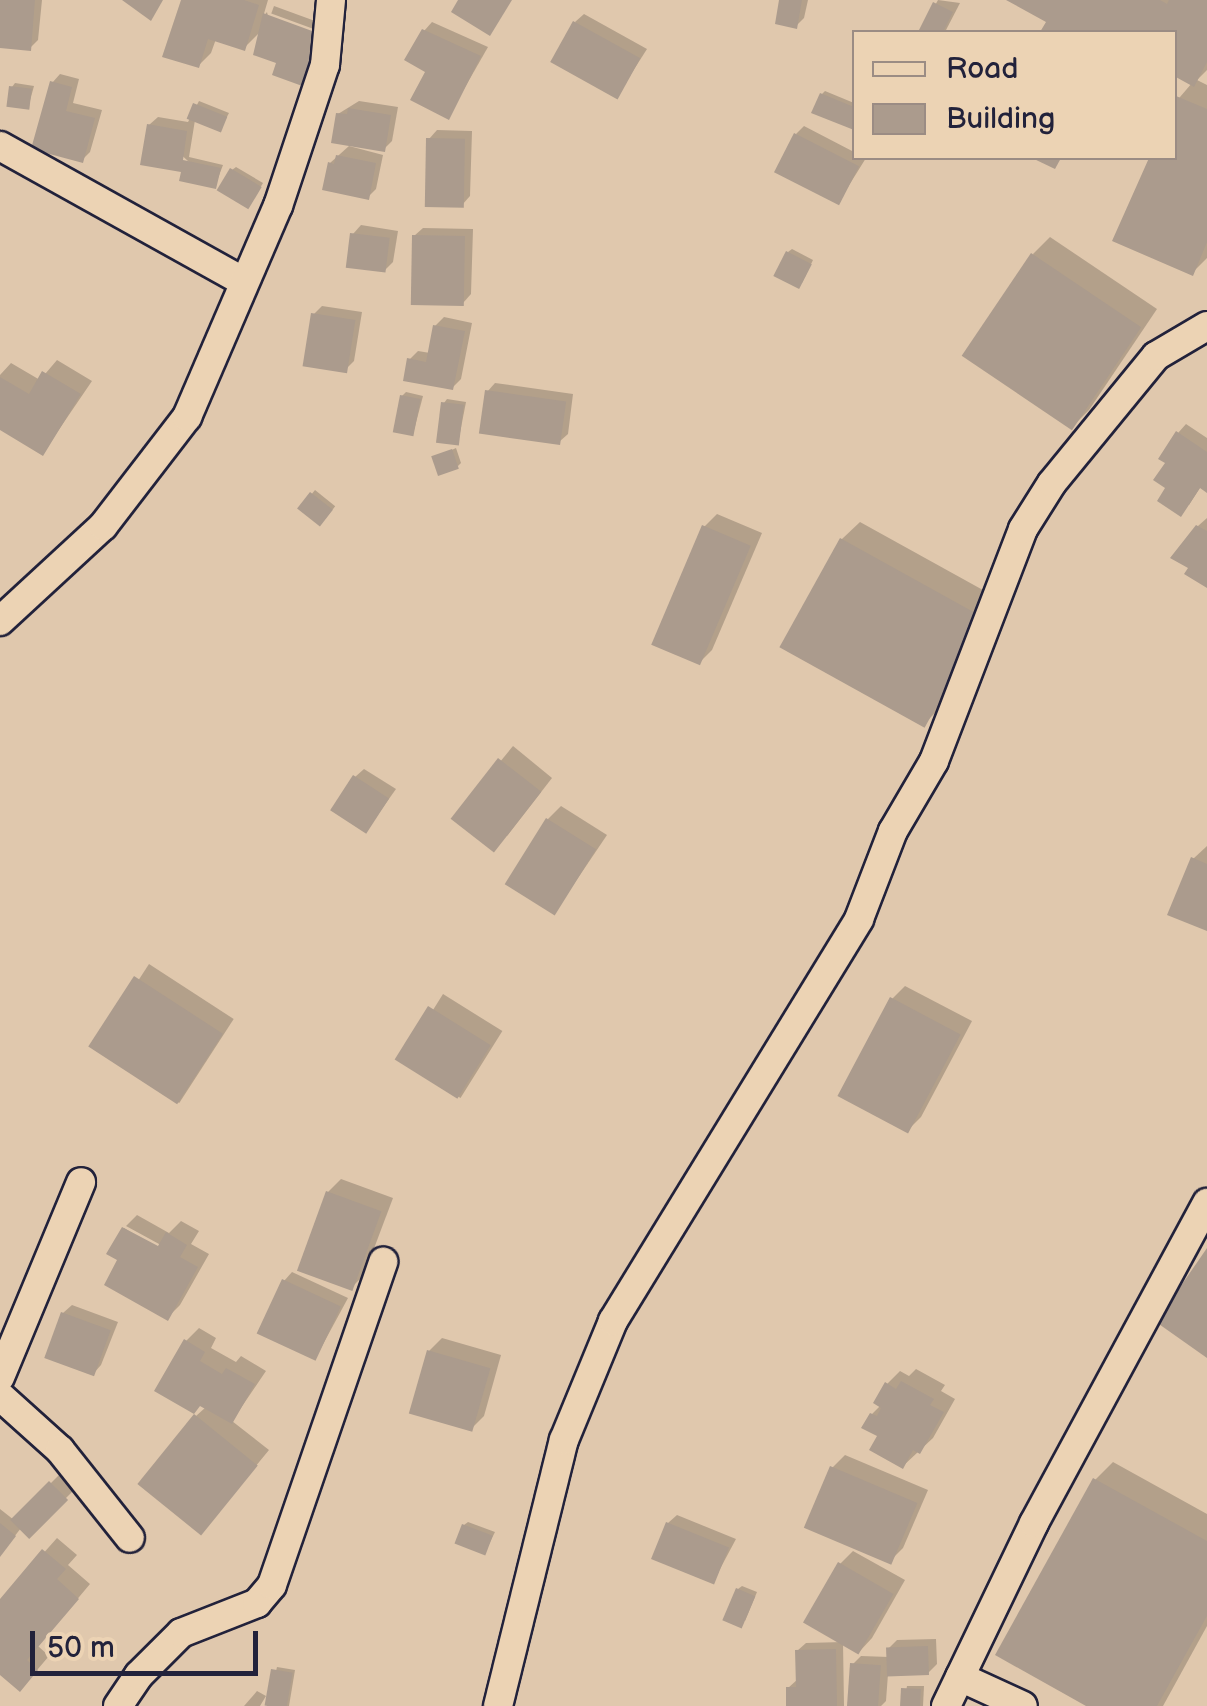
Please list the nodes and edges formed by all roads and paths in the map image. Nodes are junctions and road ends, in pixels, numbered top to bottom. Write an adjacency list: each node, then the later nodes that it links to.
1 (331, 0): 3 (street)
2 (0, 146): 3 (street)
3 (244, 282): 5 (street)
4 (1207, 326): 14 (street)
5 (0, 621)
6 (81, 1182): 9 (street)
7 (1207, 1203): 12 (street)
8 (384, 1262): 13 (street)
9 (0, 1377)
10 (0, 1396): 11 (street)
11 (130, 1538)
12 (960, 1677): 15 (street); 16 (street)
13 (118, 1706)
14 (498, 1706)
15 (946, 1706)
16 (1023, 1706)

